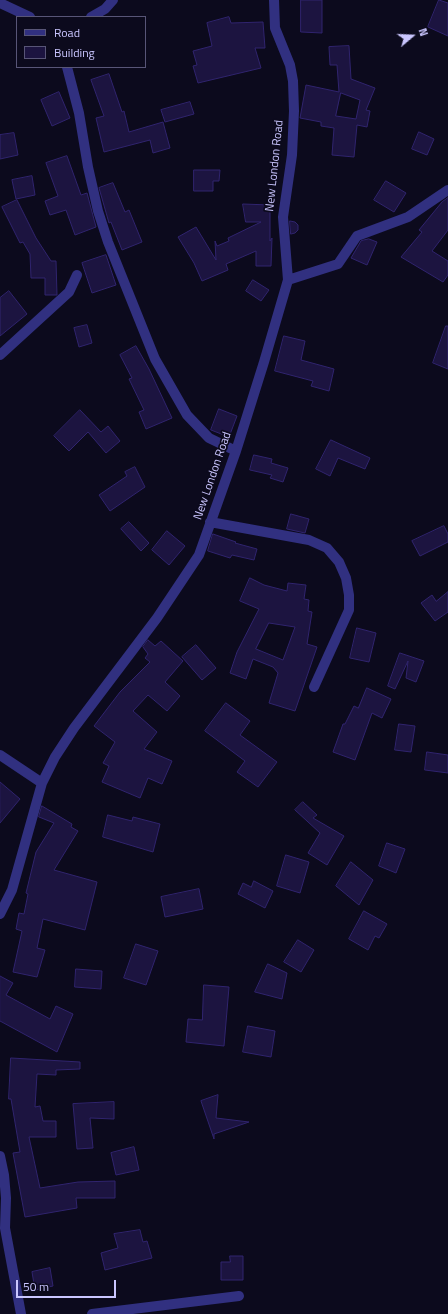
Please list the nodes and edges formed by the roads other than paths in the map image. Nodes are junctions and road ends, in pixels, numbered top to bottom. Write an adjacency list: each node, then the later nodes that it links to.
1 (113, 0): 5 (street)
2 (274, 0): 9 (street, New London Road)
3 (0, 3): 4 (street)
4 (28, 16)
5 (93, 16)
6 (67, 68): 11 (street)
7 (448, 190): 9 (street)
8 (77, 275): 10 (street)
9 (288, 280): 11 (street, New London Road)
10 (0, 355)
11 (236, 452): 12 (street, New London Road)
12 (210, 522): 13 (street); 15 (street, New London Road)
13 (314, 687)
14 (0, 755): 15 (street)
15 (42, 783): 16 (street, New London Road)
16 (0, 914)
17 (0, 1156): 19 (street)
18 (239, 1296): 20 (street)
19 (21, 1314)
20 (92, 1314)

